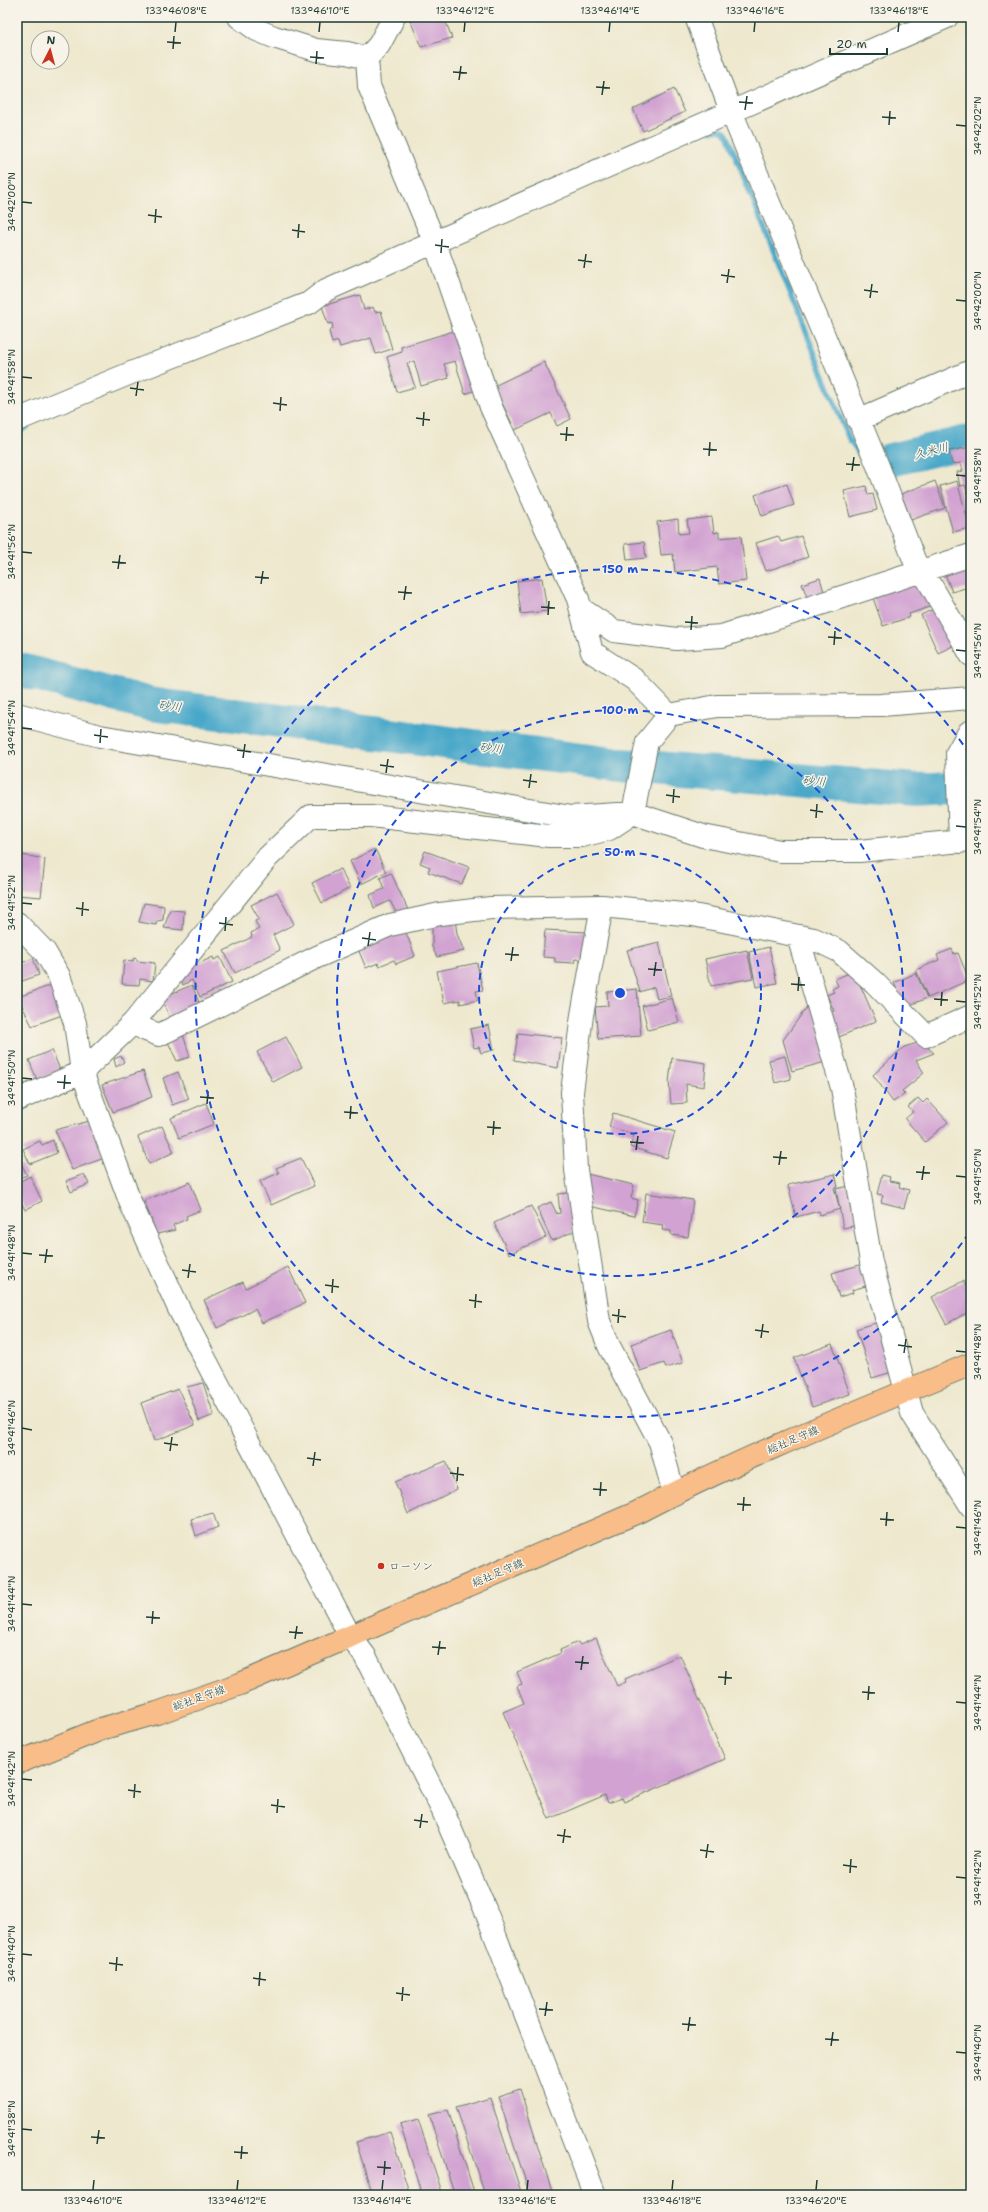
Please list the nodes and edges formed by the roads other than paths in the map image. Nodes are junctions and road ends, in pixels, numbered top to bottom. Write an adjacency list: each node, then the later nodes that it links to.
1 (238, 17): 5 (street)
2 (394, 17): 5 (street)
3 (696, 17): 6 (street)
4 (947, 17): 6 (street)
5 (367, 58): 7 (street)
6 (732, 111): 7 (street); 10 (street)
7 (437, 248): 9 (street); 13 (street)
8 (971, 371): 10 (street)
9 (17, 420)
10 (858, 420): 12 (street)
11 (971, 555): 12 (street)
12 (921, 570): 13 (street); 14 (street)
13 (581, 609): 17 (street)
14 (971, 655)
15 (971, 698): 17 (street)
16 (17, 714): 19 (street)
17 (668, 715): 19 (street)
18 (970, 732): 20 (street)
19 (635, 806): 20 (street); 25 (street)
20 (966, 841)
21 (602, 906): 23 (street); 25 (street); 30 (street)
22 (17, 923): 26 (street)
23 (798, 936): 24 (street); 29 (street)
24 (971, 1016)
25 (133, 1023): 26 (street)
26 (82, 1072): 27 (street); 32 (street)
27 (17, 1100)
28 (971, 1364): 29 (main road, 総社足守線)
29 (907, 1391): 30 (main road, 総社足守線); 31 (street)
30 (674, 1494): 32 (main road, 総社足守線)
31 (971, 1506)
32 (350, 1636): 33 (main road, 総社足守線); 34 (street)
33 (17, 1763)
34 (595, 2195)

